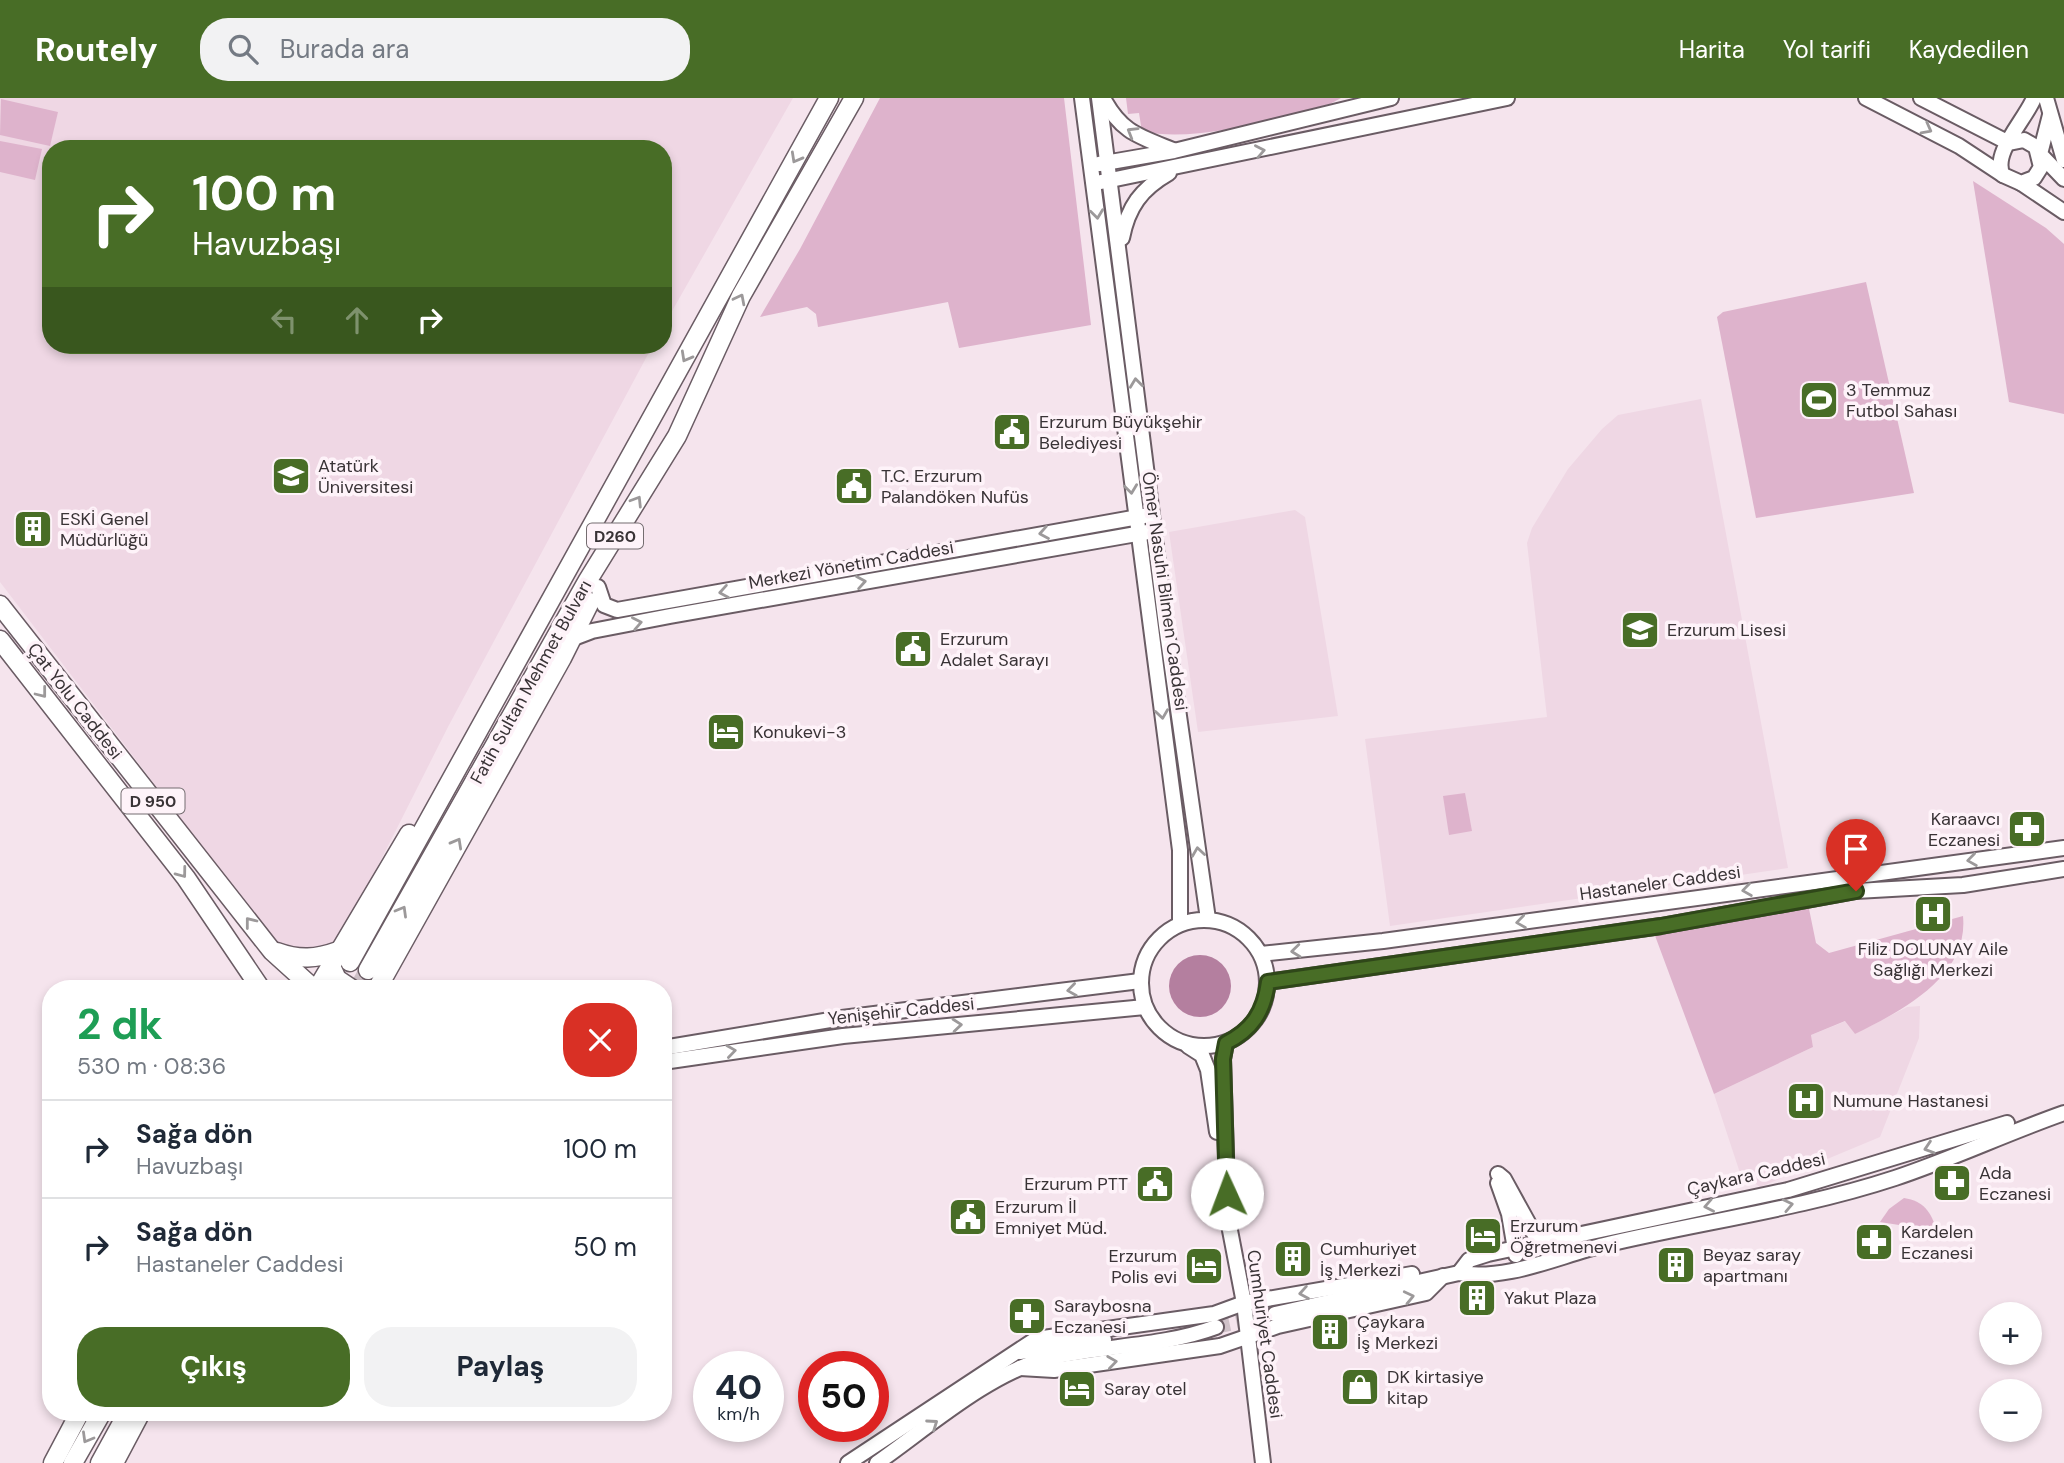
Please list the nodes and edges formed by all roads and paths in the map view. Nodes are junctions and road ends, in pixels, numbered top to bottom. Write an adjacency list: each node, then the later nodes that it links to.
1 (829, 98): 41 (highway, Fatih Sultan Mehmet Bulvarı / D260, one-way to 41)
2 (854, 98): 30 (highway, Fatih Sultan Mehmet Bulvarı / D260, one-way to 2)
3 (1082, 98): 18 (main road, Ömer Nasuhi Bilmen Caddesi)
4 (1101, 98): 13 (main road, one-way to 4); 16 (main road, Ömer Nasuhi Bilmen Caddesi)
5 (1391, 98): 13 (main road)
6 (1507, 98): 17 (main road, one-way to 6)
7 (1866, 98): 19 (main road, one-way to 19)
8 (1921, 98): 12 (main road)
9 (2034, 98): 12 (main road)
10 (2046, 98): 11 (main road)
11 (2050, 114): 14 (main road); 15 (main road)
12 (2009, 143): 14 (main road); 19 (main road)
13 (1174, 151): 16 (main road)
14 (2040, 153): 20 (main road); 22 (main road)
15 (2064, 160)
16 (1107, 162): 18 (main road); 21 (main road, Ömer Nasuhi Bilmen Caddesi)
17 (1193, 164): 21 (main road); 25 (main road)
18 (1090, 165): 23 (main road, Ömer Nasuhi Bilmen Caddesi)
19 (2003, 174): 22 (main road)
20 (2064, 179)
21 (1110, 181): 23 (main road); 25 (main road, Ömer Nasuhi Bilmen Caddesi)
22 (2021, 183): 24 (main road)
23 (1093, 184): 27 (main road, Ömer Nasuhi Bilmen Caddesi, one-way to 27)
24 (2064, 212)
25 (1120, 251): 26 (main road, Ömer Nasuhi Bilmen Caddesi, one-way to 25)
26 (1153, 514): 27 (main road); 28 (main road, Ömer Nasuhi Bilmen Caddesi)
27 (1135, 517): 29 (main road, Ömer Nasuhi Bilmen Caddesi); 31 (main road, Merkezi Yönetim Caddesi, one-way to 31)
28 (1155, 531): 29 (main road, Merkezi Yönetim Caddesi); 37 (main road, Ömer Nasuhi Bilmen Caddesi, one-way to 28)
29 (1139, 533): 33 (main road, Merkezi Yönetim Caddesi, one-way to 29); 38 (main road, Ömer Nasuhi Bilmen Caddesi, one-way to 38)
30 (613, 539): 31 (highway); 42 (highway, Fatih Sultan Mehmet Bulvarı / D260, one-way to 30)
31 (598, 587): 33 (highway)
32 (0, 605): 39 (highway, Çat Yolu Caddesi / D 950, one-way to 32)
33 (571, 639): 47 (highway, one-way to 33)
34 (0, 640): 43 (highway, Çat Yolu Caddesi / D 950, one-way to 43)
35 (2064, 848): 40 (main road, Hastaneler Caddesi, one-way to 40)
36 (2064, 869): 49 (main road)
37 (1208, 919): 38 (main road); 40 (main road)
38 (1180, 924): 48 (main road)
39 (272, 951): 41 (highway); 44 (highway, Çat Yolu Caddesi / D 950)
40 (1261, 954): 49 (main road)
41 (339, 959): 45 (highway, Fatih Sultan Mehmet Bulvarı); 46 (highway)
42 (368, 970)
43 (253, 980)
44 (305, 980)
45 (322, 980)
46 (338, 980)
47 (381, 980)
48 (1140, 981): 50 (main road); 53 (main road, Yenişehir Caddesi, one-way to 53)
49 (1268, 982): 51 (main road)
50 (1145, 1007): 52 (main road); 54 (main road, Yenişehir Caddesi, one-way to 50)
51 (1226, 1043): 52 (main road); 56 (main road, Cumhuriyet Caddesi)
52 (1187, 1045): 56 (main road)
53 (672, 1046)
54 (672, 1061)
55 (2063, 1107): 57 (main road, Çaykara Caddesi, one-way to 57); 59 (main road, Çaykara Caddesi, one-way to 55)
56 (1228, 1220): 64 (main road, Cumhuriyet Caddesi)
57 (1539, 1241): 58 (main road, Çaykara Caddesi); 58 (main road); 59 (main road)
58 (1514, 1248): 60 (main road); 61 (main road, Çaykara Caddesi)
59 (1546, 1261): 60 (main road, Çaykara Caddesi)
60 (1520, 1268): 61 (main road, Çaykara Caddesi)
61 (1459, 1273): 62 (main road, Çaykara Caddesi)
62 (1444, 1276): 63 (main road, one-way to 63); 66 (main road, Çaykara Caddesi)
63 (1266, 1299): 64 (main road); 66 (main road)
64 (1244, 1303): 65 (main road); 67 (main road, Cumhuriyet Caddesi)
65 (1214, 1314): 68 (main road); 69 (main road)
66 (1275, 1321): 67 (main road, Çaykara Caddesi)
67 (1248, 1338): 68 (main road, Çaykara Caddesi); 81 (main road, Cumhuriyet Caddesi)
68 (1220, 1346): 70 (main road, Çaykara Caddesi, one-way to 68)
69 (1015, 1352): 70 (main road); 79 (main road)
70 (1020, 1368): 80 (main road, one-way to 70)
71 (75, 1421): 75 (highway)
72 (97, 1421): 76 (highway, one-way to 76)
73 (123, 1421): 77 (highway)
74 (136, 1421): 78 (highway)
75 (53, 1463)
76 (73, 1463)
77 (100, 1463)
78 (114, 1463)
79 (848, 1463)
80 (877, 1463)
81 (1263, 1463)

